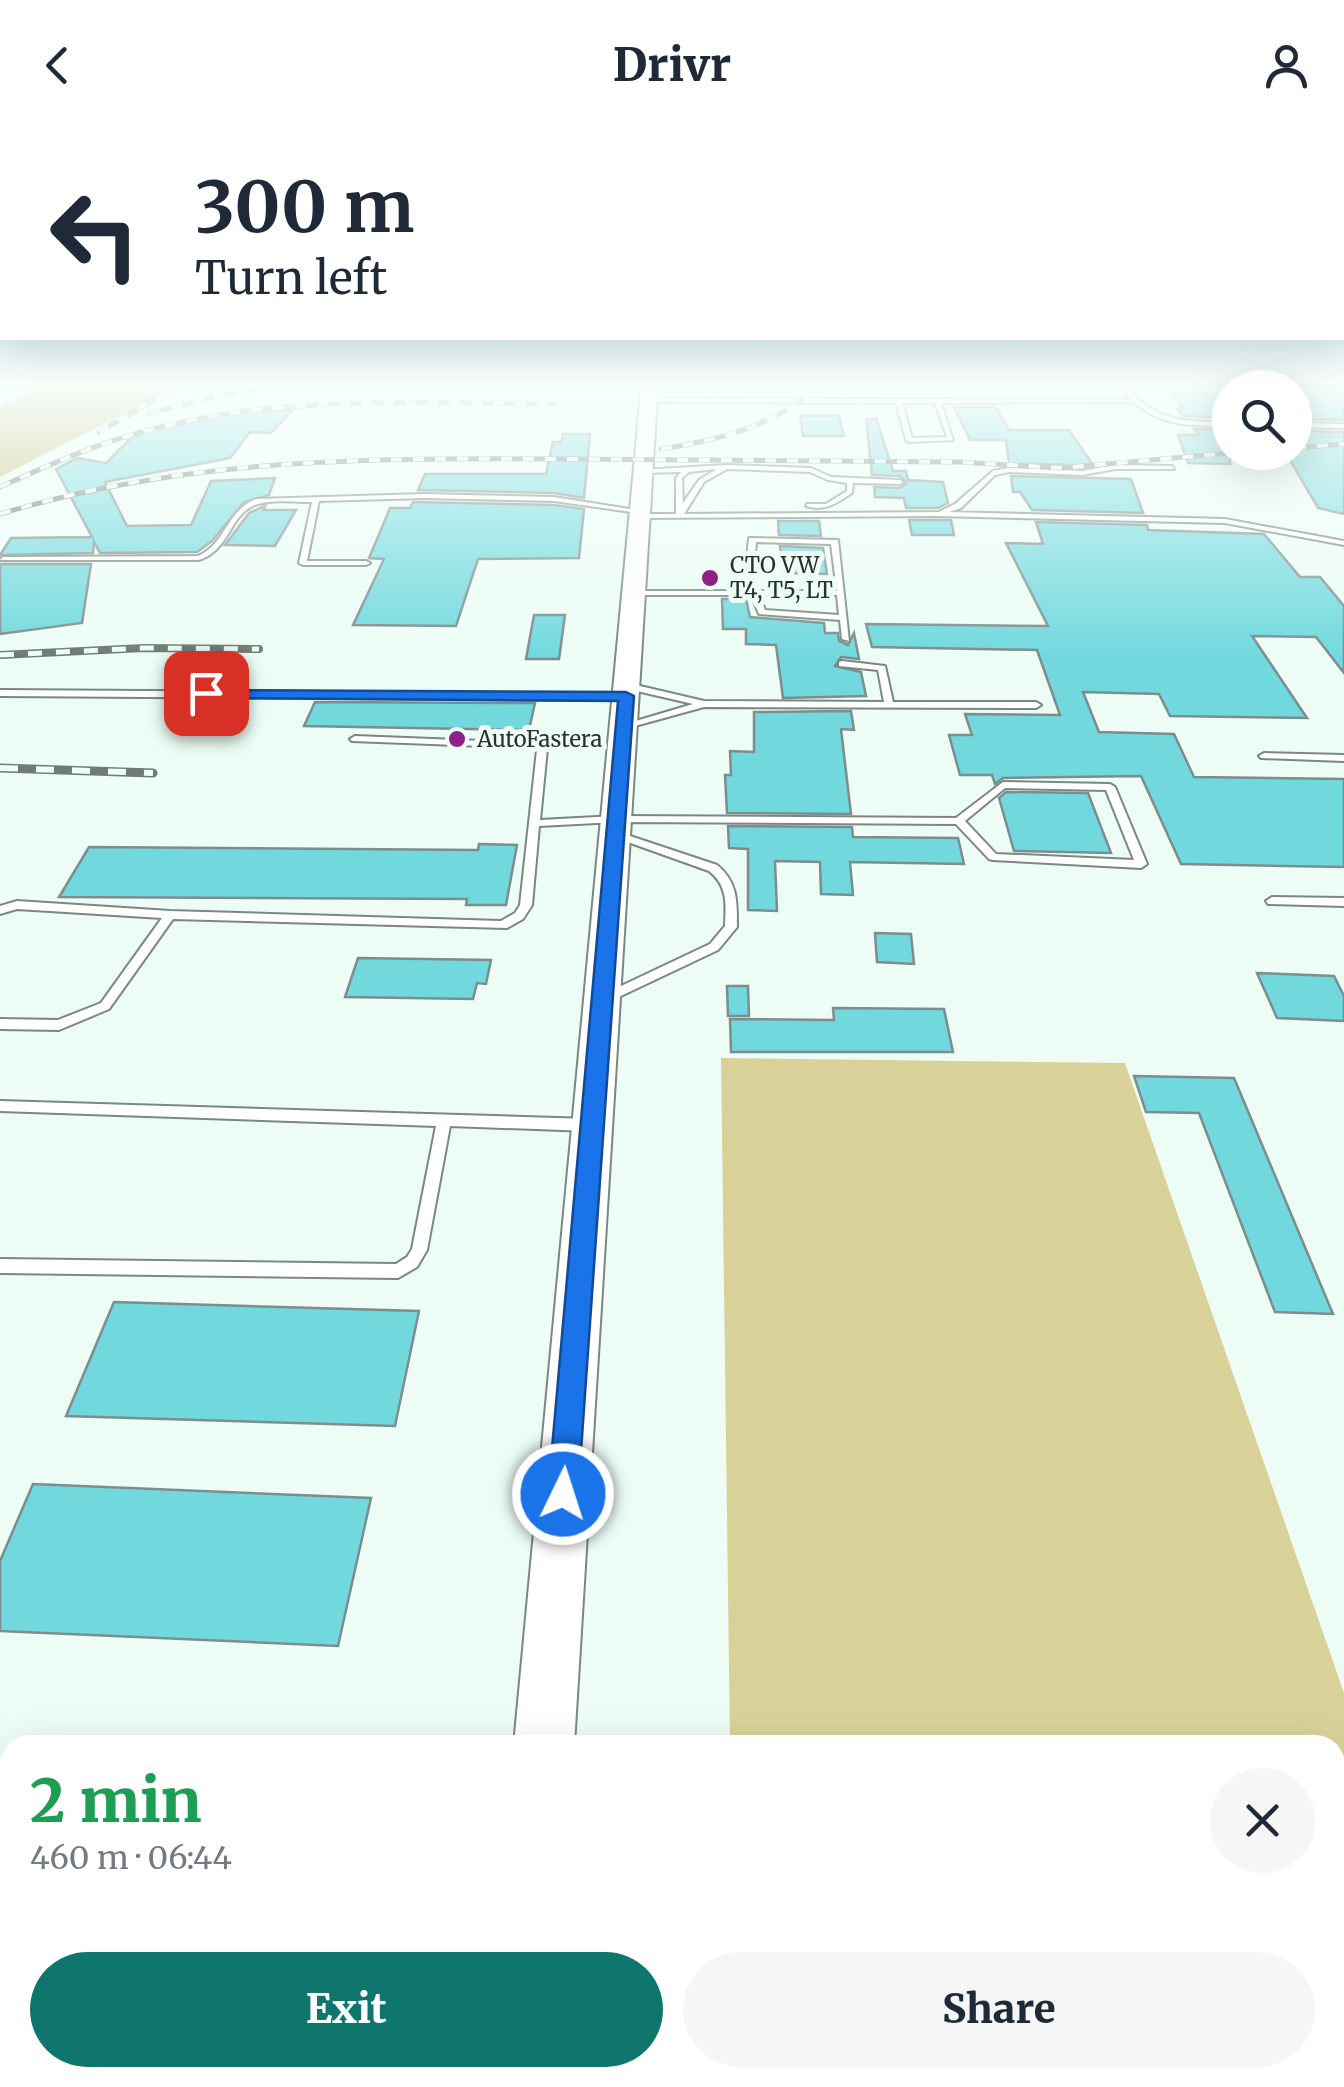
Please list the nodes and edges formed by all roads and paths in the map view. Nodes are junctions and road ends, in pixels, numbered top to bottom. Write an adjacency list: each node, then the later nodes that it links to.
1 (642, 473): 10 (main road)
2 (683, 473): 9 (lane)
3 (715, 473): 9 (lane)
4 (818, 473): 6 (lane)
5 (993, 473): 11 (lane)
6 (850, 480): 7 (lane); 9 (lane)
7 (900, 482)
8 (316, 500): 10 (lane); 13 (lane); 14 (lane)
9 (682, 510): 10 (lane); 11 (lane)
10 (638, 513): 16 (main road)
11 (938, 514): 12 (lane)
12 (1344, 543)
13 (3, 559)
14 (366, 562)
15 (841, 592): 17 (lane); 17 (lane); 18 (lane)
16 (631, 593): 17 (lane); 22 (main road)
17 (756, 593): 18 (lane)
18 (844, 618): 19 (lane)
19 (846, 638)
20 (842, 664): 24 (lane)
21 (0, 693): 22 (lane)
22 (626, 703): 23 (lane); 23 (lane); 31 (main road)
23 (704, 704): 24 (lane)
24 (890, 704): 25 (lane)
25 (1036, 705)
26 (356, 739): 30 (lane)
27 (1264, 756): 28 (lane)
28 (1344, 758)
29 (959, 821): 29 (lane); 31 (lane)
30 (536, 824): 31 (lane); 35 (lane)
31 (615, 827): 36 (main road); 36 (lane)
32 (1272, 901): 33 (lane)
33 (1344, 902)
34 (0, 910): 35 (lane)
35 (170, 915): 37 (lane)
36 (601, 1000): 40 (main road)
37 (0, 1024)
38 (0, 1106): 39 (lane)
39 (444, 1120): 40 (lane); 41 (lane)
40 (590, 1125): 42 (main road)
41 (0, 1266)
42 (545, 1735)

